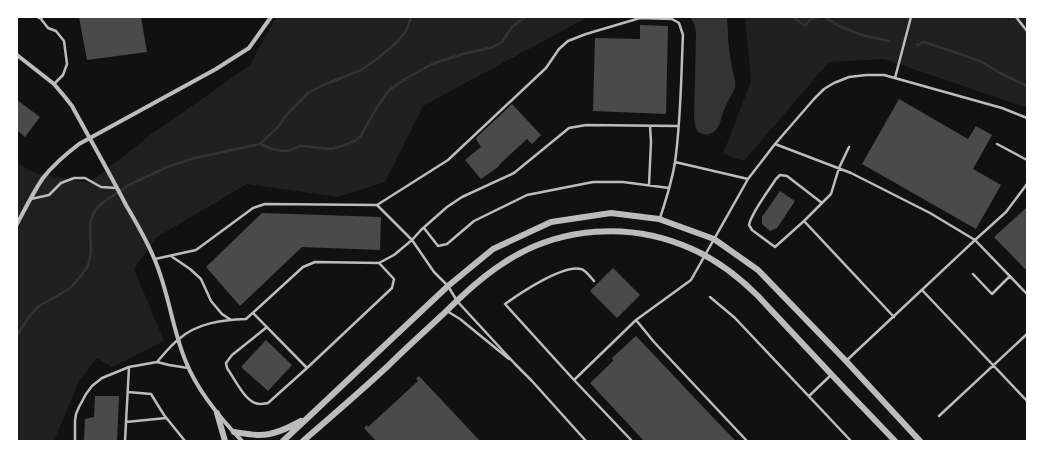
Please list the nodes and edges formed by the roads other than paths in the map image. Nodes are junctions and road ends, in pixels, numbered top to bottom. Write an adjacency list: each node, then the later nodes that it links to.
1 (37, 17): 5 (lane)
2 (271, 17): 13 (street)
3 (911, 17): 8 (lane)
4 (1016, 17): 6 (lane)
5 (41, 18): 9 (lane)
6 (1027, 32)
7 (17, 55): 9 (street)
8 (895, 78): 10 (lane); 14 (lane)
9 (54, 84): 13 (street)
10 (1027, 118)
11 (650, 126): 12 (lane); 22 (lane); 31 (lane)
12 (678, 126): 18 (lane); 27 (lane)
13 (90, 138): 23 (street); 25 (street)
14 (776, 144): 19 (lane); 20 (lane)
15 (997, 144): 17 (lane)
16 (849, 147): 19 (lane)
17 (1027, 160)
18 (675, 162): 20 (lane); 24 (lane)
19 (839, 168): 26 (lane); 34 (lane)
20 (748, 179): 32 (lane)
21 (1027, 184): 34 (lane)
22 (649, 185): 24 (lane); 31 (lane)
23 (117, 188): 25 (lane); 37 (street)
24 (669, 188): 28 (lane)
25 (31, 199): 30 (street)
26 (822, 203): 29 (lane); 29 (lane)
27 (377, 205): 33 (lane); 36 (lane)
28 (660, 219): 32 (street); 42 (street)
29 (804, 220): 49 (lane)
30 (17, 224)
31 (424, 228): 33 (lane)
32 (714, 239): 35 (lane); 55 (street)
33 (412, 240): 38 (lane); 42 (lane)
34 (974, 240): 40 (lane); 43 (lane)
35 (704, 255): 46 (street); 51 (lane); 62 (street)
36 (171, 256): 37 (lane); 50 (lane)
37 (155, 259): 54 (street)
38 (379, 263): 48 (lane); 61 (lane)
39 (973, 274): 40 (lane)
40 (1010, 276): 44 (lane)
41 (594, 281): 63 (lane)
42 (448, 286): 46 (lane); 70 (street)
43 (922, 290): 49 (lane); 58 (lane)
44 (1027, 294)
45 (710, 297): 65 (lane)
46 (457, 301): 47 (street); 57 (lane)
47 (447, 310): 57 (lane); 79 (street)
48 (253, 313): 50 (lane); 52 (lane)
49 (894, 317): 55 (lane)
50 (232, 320): 54 (lane)
51 (636, 320): 63 (lane); 82 (lane)
52 (267, 327): 61 (lane); 61 (lane)
53 (1027, 334): 58 (lane)
54 (178, 339): 56 (lane); 60 (street)
55 (846, 361): 85 (street)
56 (157, 362): 59 (lane); 60 (lane)
57 (516, 365): 80 (lane)
58 (993, 366): 66 (lane); 68 (lane)
59 (130, 367): 64 (lane); 73 (lane)
60 (189, 368): 67 (street)
61 (307, 368)
62 (831, 375): 65 (lane); 84 (street)
63 (574, 380): 81 (lane)
64 (128, 392): 69 (lane); 71 (lane)
65 (808, 396): 83 (lane)
66 (1027, 401)
67 (217, 413): 72 (street); 76 (street)
68 (939, 416)
69 (166, 418): 71 (lane); 75 (lane)
70 (308, 418): 72 (street); 78 (street)
71 (126, 422): 74 (lane)
72 (234, 432): 77 (street)
73 (75, 441)
74 (125, 441)
75 (185, 441)
76 (226, 441)
77 (242, 441)
78 (283, 441)
79 (303, 441)
80 (586, 441)
81 (632, 441)
82 (747, 441)
83 (851, 441)
84 (894, 441)
85 (920, 441)

